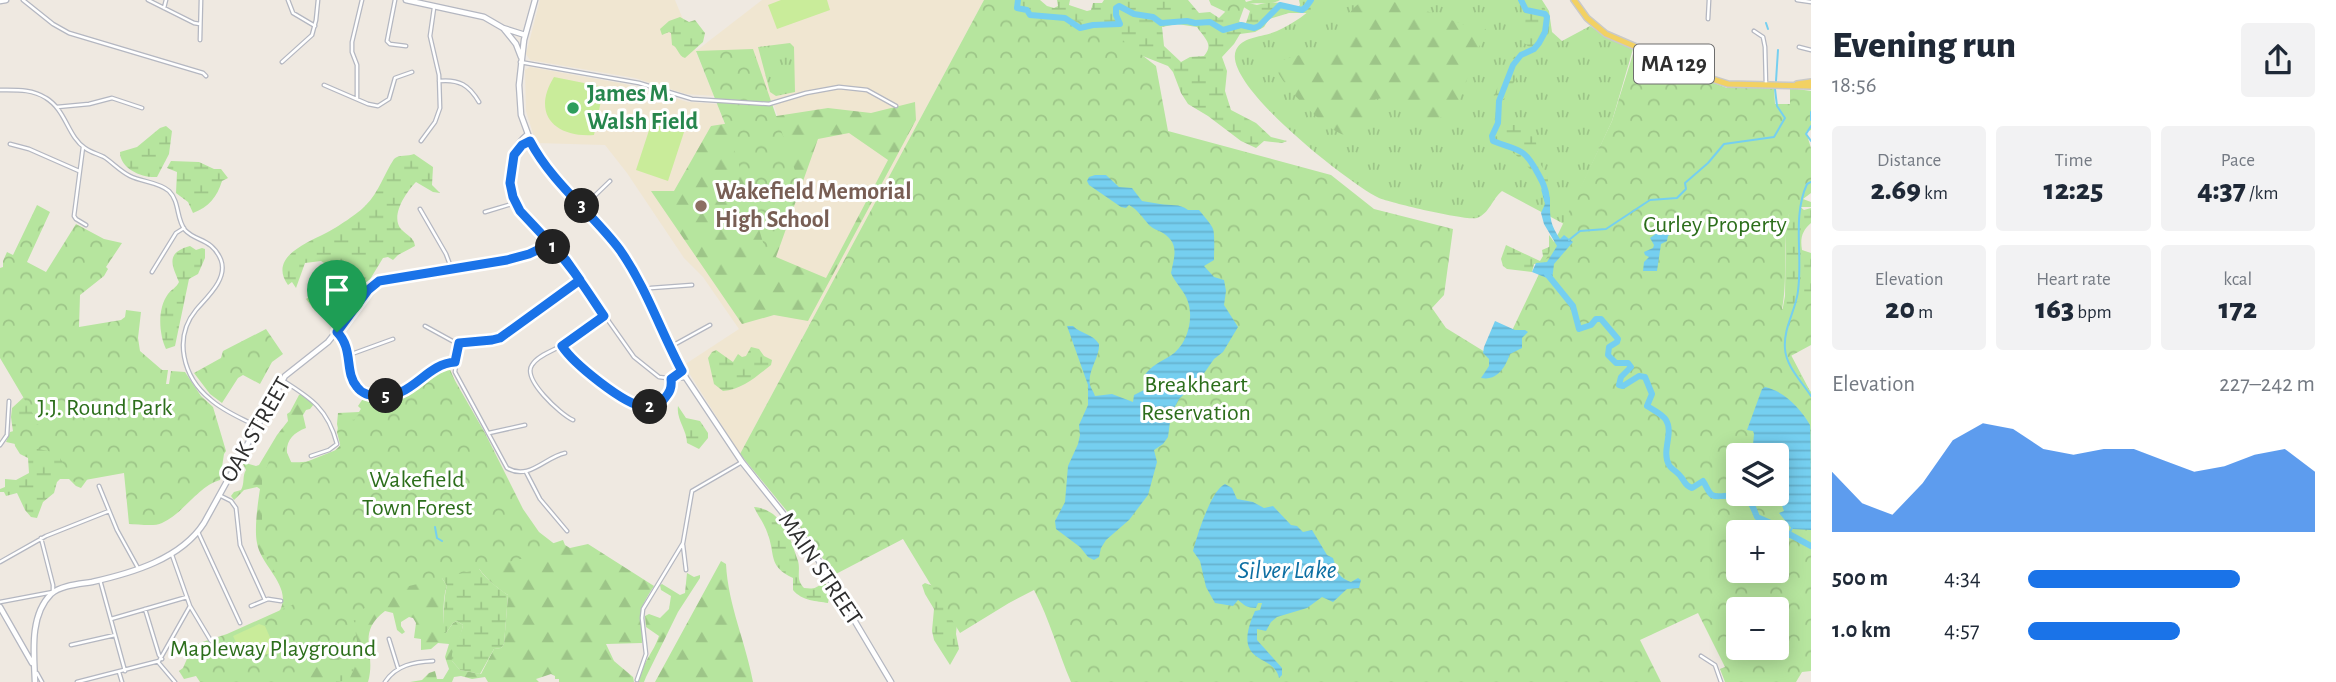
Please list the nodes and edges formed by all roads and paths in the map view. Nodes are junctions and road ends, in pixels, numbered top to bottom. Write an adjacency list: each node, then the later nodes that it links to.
1 (6, 0): 15 (main road)
2 (23, 0): 33 (street)
3 (148, 0): 18 (street)
4 (166, 0): 18 (street)
5 (201, 0): 20 (street)
6 (288, 0): 21 (street)
7 (318, 0): 21 (street)
8 (362, 0): 39 (street)
9 (396, 0): 27 (street)
10 (406, 0): 17 (main road)
11 (535, 0): 25 (main road, MAIN STREET)
12 (1574, 0): 36 (main road, MA 129)
13 (1709, 0): 19 (street)
14 (1797, 0): 16 (street)
15 (0, 1)
16 (1811, 2)
17 (435, 6): 22 (main road); 34 (street)
18 (164, 8): 20 (street)
19 (1708, 19)
20 (200, 24): 26 (street)
21 (315, 26): 31 (street)
22 (503, 29): 24 (main road); 25 (main road)
23 (1754, 31): 36 (street)
24 (512, 38): 25 (main road); 30 (main road)
25 (525, 38): 30 (main road, MAIN STREET)
26 (200, 40)
27 (406, 46)
28 (1799, 47): 29 (street)
29 (1811, 50)
30 (521, 60): 41 (street); 44 (main road, MAIN STREET)
31 (282, 62)
32 (412, 72): 39 (street)
33 (206, 76)
34 (439, 81): 40 (street); 45 (street)
35 (1810, 82): 36 (main road, MA 129)
36 (1766, 85)
37 (324, 86): 39 (street)
38 (0, 90): 42 (street)
39 (357, 99)
40 (479, 102)
41 (896, 106)
42 (57, 107): 43 (street); 48 (street)
43 (142, 108)
44 (527, 135): 46 (main road, MAIN STREET); 49 (main road)
45 (421, 141)
46 (530, 141): 49 (main road); 53 (main road, MAIN STREET)
47 (10, 144): 50 (street)
48 (83, 147): 50 (street); 57 (street)
49 (514, 155): 52 (main road)
50 (79, 171): 56 (street)
51 (610, 181): 53 (street)
52 (515, 203): 55 (street); 58 (main road)
53 (583, 207): 63 (main road, MAIN STREET)
54 (420, 209): 59 (street)
55 (485, 212)
56 (86, 225)
57 (184, 228): 60 (street); 81 (street)
58 (550, 244): 59 (main road, OAK STREET); 61 (street)
59 (452, 270): 67 (main road, OAK STREET)
60 (152, 272)
61 (580, 280): 64 (street); 69 (street)
62 (692, 285): 63 (street)
63 (643, 291): 71 (main road, MAIN STREET)
64 (604, 316): 70 (street); 76 (street)
65 (709, 325): 71 (street)
66 (425, 326): 69 (street)
67 (337, 332): 72 (street); 77 (main road, OAK STREET)
68 (393, 340): 72 (street)
69 (459, 343): 73 (street)
70 (562, 346): 76 (street); 79 (street)
71 (670, 347): 74 (main road, MAIN STREET)
72 (349, 355): 73 (street)
73 (455, 362): 82 (street)
74 (682, 371): 75 (main road, MAIN STREET); 76 (street)
75 (685, 378): 76 (street); 86 (main road, MAIN STREET)
76 (671, 379)
77 (282, 380): 81 (main road, OAK STREET); 85 (street)
78 (9, 401): 83 (street)
79 (573, 420)
80 (525, 425): 82 (street)
81 (256, 426): 89 (main road, OAK STREET)
82 (489, 433): 87 (street)
83 (0, 444)
84 (565, 453): 87 (street)
85 (311, 456)
86 (742, 462): 94 (street); 129 (main road, MAIN STREET)
87 (526, 472): 91 (street)
88 (99, 486): 90 (street)
89 (219, 495): 92 (main road, OAK STREET); 102 (street)
90 (109, 512): 93 (street); 97 (street)
91 (567, 531)
92 (198, 532): 95 (main road, OAK STREET); 109 (street)
93 (41, 538): 96 (street); 100 (street)
94 (683, 543): 98 (street); 121 (street)
95 (172, 554): 97 (main road, OAK STREET); 101 (street)
96 (0, 562)
97 (138, 568): 99 (main road, OAK STREET)
98 (686, 570)
99 (100, 580): 100 (main road, OAK STREET); 108 (street)
100 (53, 592): 104 (street); 117 (main road)
101 (187, 597): 105 (street); 107 (street)
102 (265, 600): 103 (street); 106 (street)
103 (281, 601)
104 (0, 605): 117 (main road)
105 (190, 606): 112 (street); 115 (street)
106 (251, 606)
107 (145, 609): 108 (street); 115 (street)
108 (111, 619): 110 (street)
109 (240, 623)
110 (115, 635): 113 (street); 119 (street)
111 (389, 639): 118 (street)
112 (211, 641)
113 (72, 645)
114 (1701, 656): 130 (street)
115 (160, 660): 119 (street); 127 (street)
116 (433, 661): 118 (street)
117 (34, 667): 123 (main road); 124 (street)
118 (398, 668): 128 (street)
119 (125, 671): 120 (street)
120 (119, 672): 122 (street); 126 (street)
121 (637, 680)
122 (82, 681): 125 (street)
123 (35, 682)
124 (42, 682)
125 (77, 682)
126 (122, 682)
127 (175, 682)
128 (385, 682)
129 (891, 682)
130 (1721, 682)

